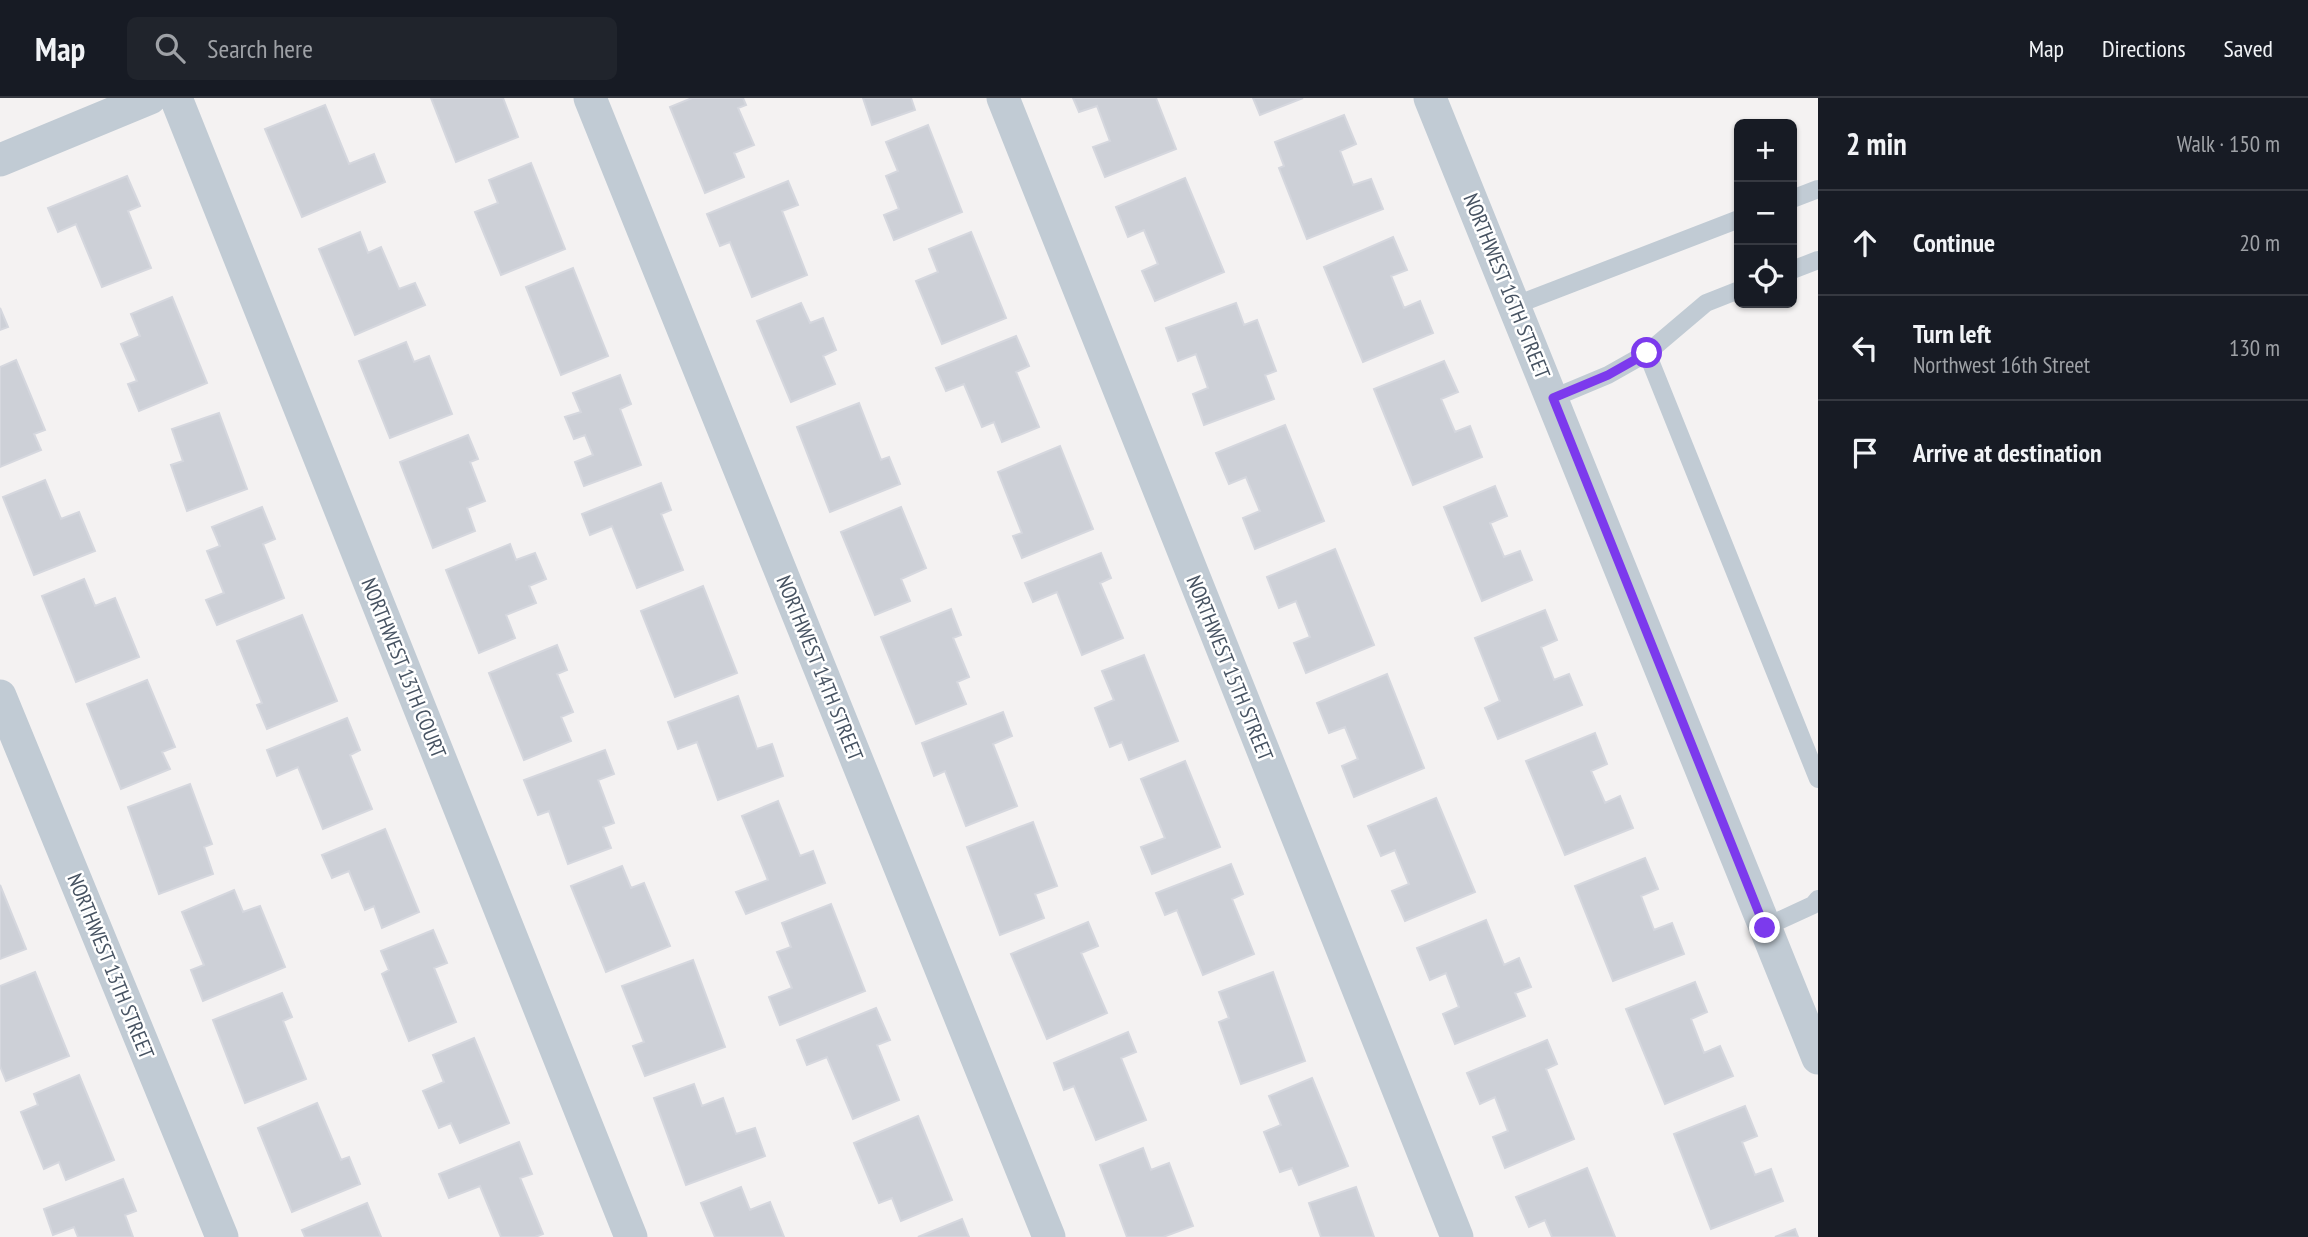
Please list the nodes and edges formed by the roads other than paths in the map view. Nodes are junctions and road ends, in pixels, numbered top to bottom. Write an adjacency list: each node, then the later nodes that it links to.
1 (150, 98): 6 (street)
2 (176, 98): 22 (street, NORTHWEST 13TH COURT)
3 (590, 98): 23 (street, NORTHWEST 14TH STREET)
4 (1003, 98): 24 (street, NORTHWEST 15TH STREET)
5 (1430, 98): 13 (street, NORTHWEST 16TH STREET)
6 (0, 160)
7 (1818, 189): 8 (lane)
8 (1797, 197)
9 (1734, 221): 13 (lane)
10 (1818, 260): 11 (lane)
11 (1797, 268)
12 (1734, 292): 14 (lane)
13 (1516, 305): 15 (street, NORTHWEST 16TH STREET)
14 (1647, 353): 15 (lane); 17 (lane)
15 (1553, 398): 19 (street, NORTHWEST 16TH STREET)
16 (0, 696): 21 (street, NORTHWEST 13TH STREET)
17 (1817, 770)
18 (1818, 899): 19 (lane)
19 (1765, 928): 20 (street, NORTHWEST 16TH STREET)
20 (1815, 1039)
21 (222, 1237)
22 (631, 1237)
23 (1049, 1237)
24 (1457, 1237)

